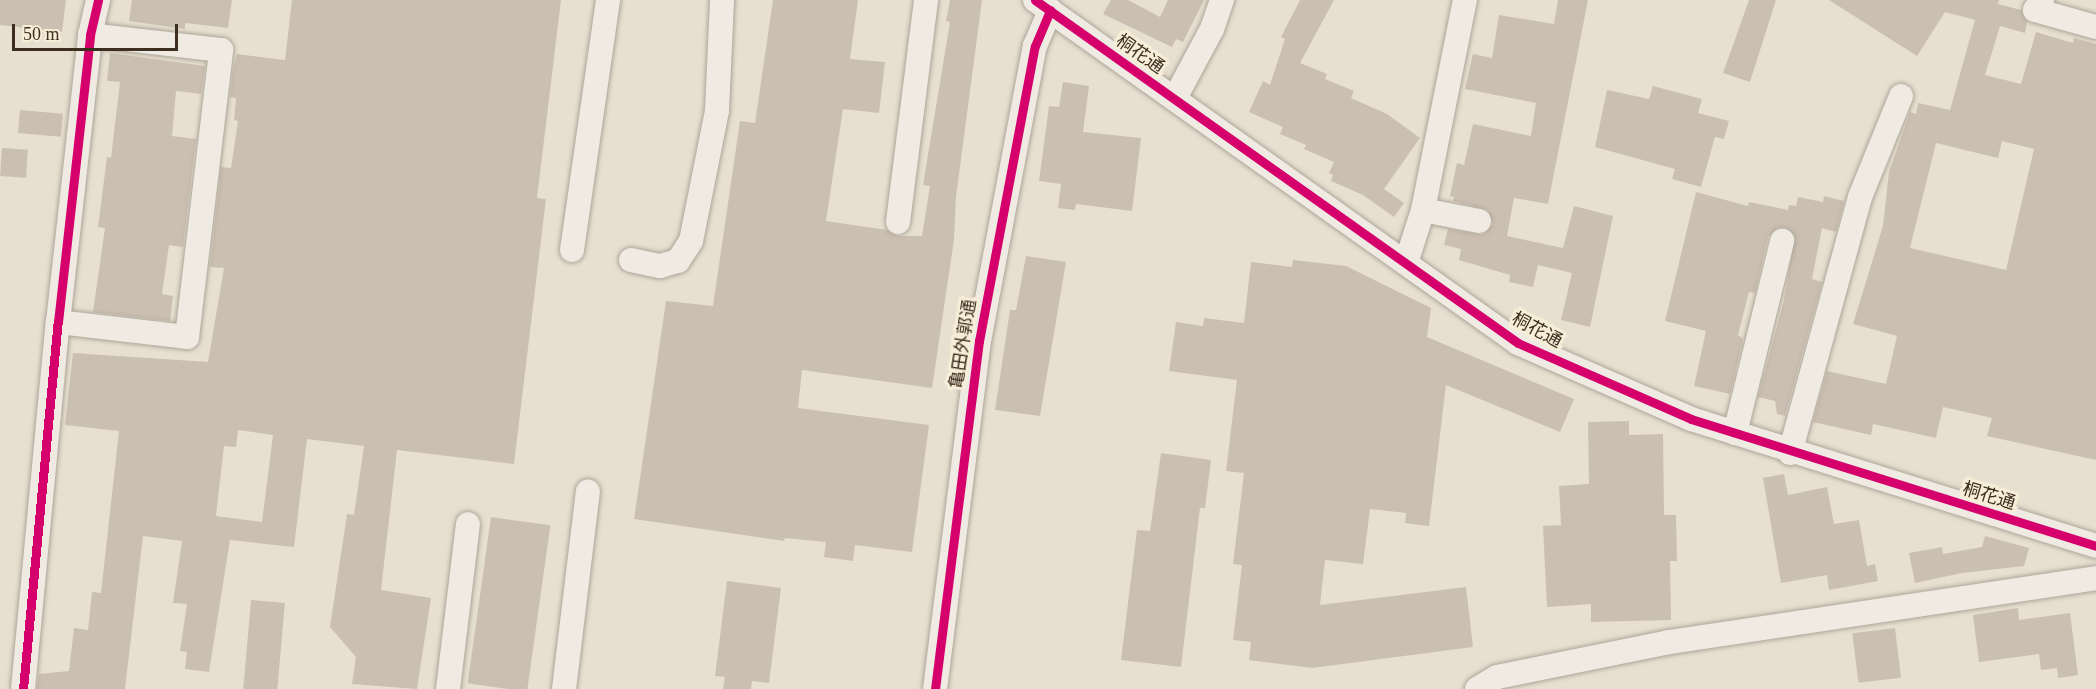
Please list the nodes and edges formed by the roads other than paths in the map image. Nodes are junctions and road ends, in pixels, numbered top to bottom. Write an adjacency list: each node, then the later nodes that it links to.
1 (98, 0): 10 (street)
2 (608, 0): 17 (street)
3 (722, 0): 18 (street)
4 (926, 0): 15 (street)
5 (1222, 0): 12 (street)
6 (1465, 0): 13 (street)
7 (2042, 0): 9 (street)
8 (1043, 5): 12 (street, 桐花通); 30 (street, 亀田外郭通)
9 (2096, 27)
10 (90, 35): 20 (street); 20 (street)
11 (1901, 96): 22 (street)
12 (1175, 98): 19 (street, 桐花通)
13 (1423, 210): 14 (street); 19 (street)
14 (1479, 221)
15 (898, 222)
16 (1782, 242): 21 (street)
17 (572, 250)
18 (631, 260)
19 (1406, 263): 21 (street, 桐花通)
20 (58, 322): 27 (street)
21 (1735, 433): 22 (street, 桐花通)
22 (1790, 453): 25 (street, 桐花通)
23 (588, 491): 29 (street)
24 (468, 524): 28 (street)
25 (2096, 546)
26 (2096, 578): 31 (street)
27 (23, 689)
28 (448, 689)
29 (564, 689)
30 (935, 689)
31 (1477, 689)

